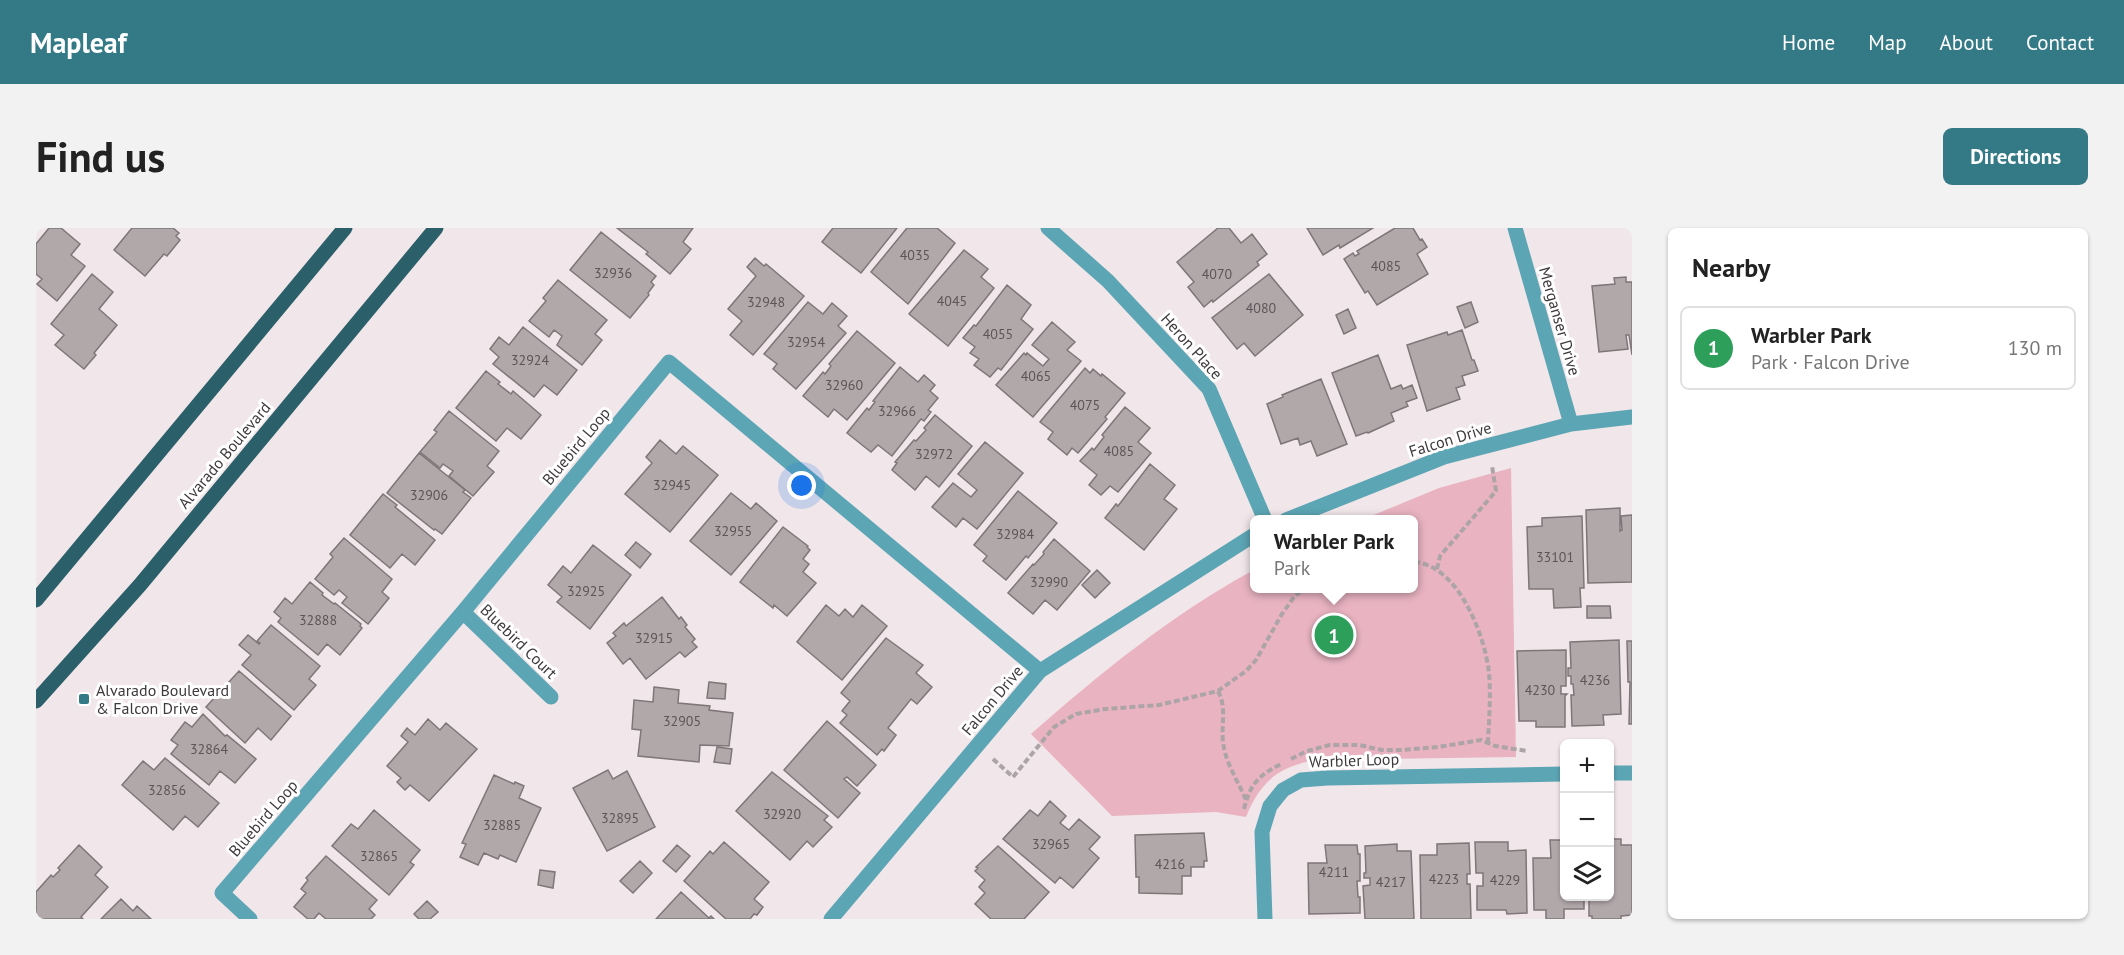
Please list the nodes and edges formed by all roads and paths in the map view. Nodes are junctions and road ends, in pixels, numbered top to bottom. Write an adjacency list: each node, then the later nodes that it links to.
1 (345, 228): 14 (main road)
2 (436, 228): 19 (main road, Alvarado Boulevard)
3 (1048, 228): 8 (street, Heron Place)
4 (1515, 228): 6 (street, Merganser Drive)
5 (1632, 417): 6 (street, Falcon Drive)
6 (1570, 424): 7 (street, Falcon Drive)
7 (1488, 446): 9 (street, Falcon Drive); 12 (path)
8 (1263, 515)
9 (1296, 515)
10 (1250, 538): 16 (street, Falcon Drive)
11 (1418, 562): 12 (path)
12 (1437, 569): 20 (path)
13 (1298, 593): 17 (path)
14 (36, 600)
15 (463, 612): 16 (street, Bluebird Loop); 18 (street, Bluebird Court); 26 (street, Bluebird Loop)
16 (1040, 671): 21 (street, Falcon Drive)
17 (1218, 691): 21 (path); 25 (path)
18 (551, 696)
19 (36, 701)
20 (1488, 743)
21 (977, 746): 27 (street, Falcon Drive)
22 (1632, 772): 23 (street)
23 (1614, 773)
24 (1560, 774): 28 (street, Warbler Loop)
25 (1246, 800)
26 (250, 919)
27 (831, 919)
28 (1265, 919)

